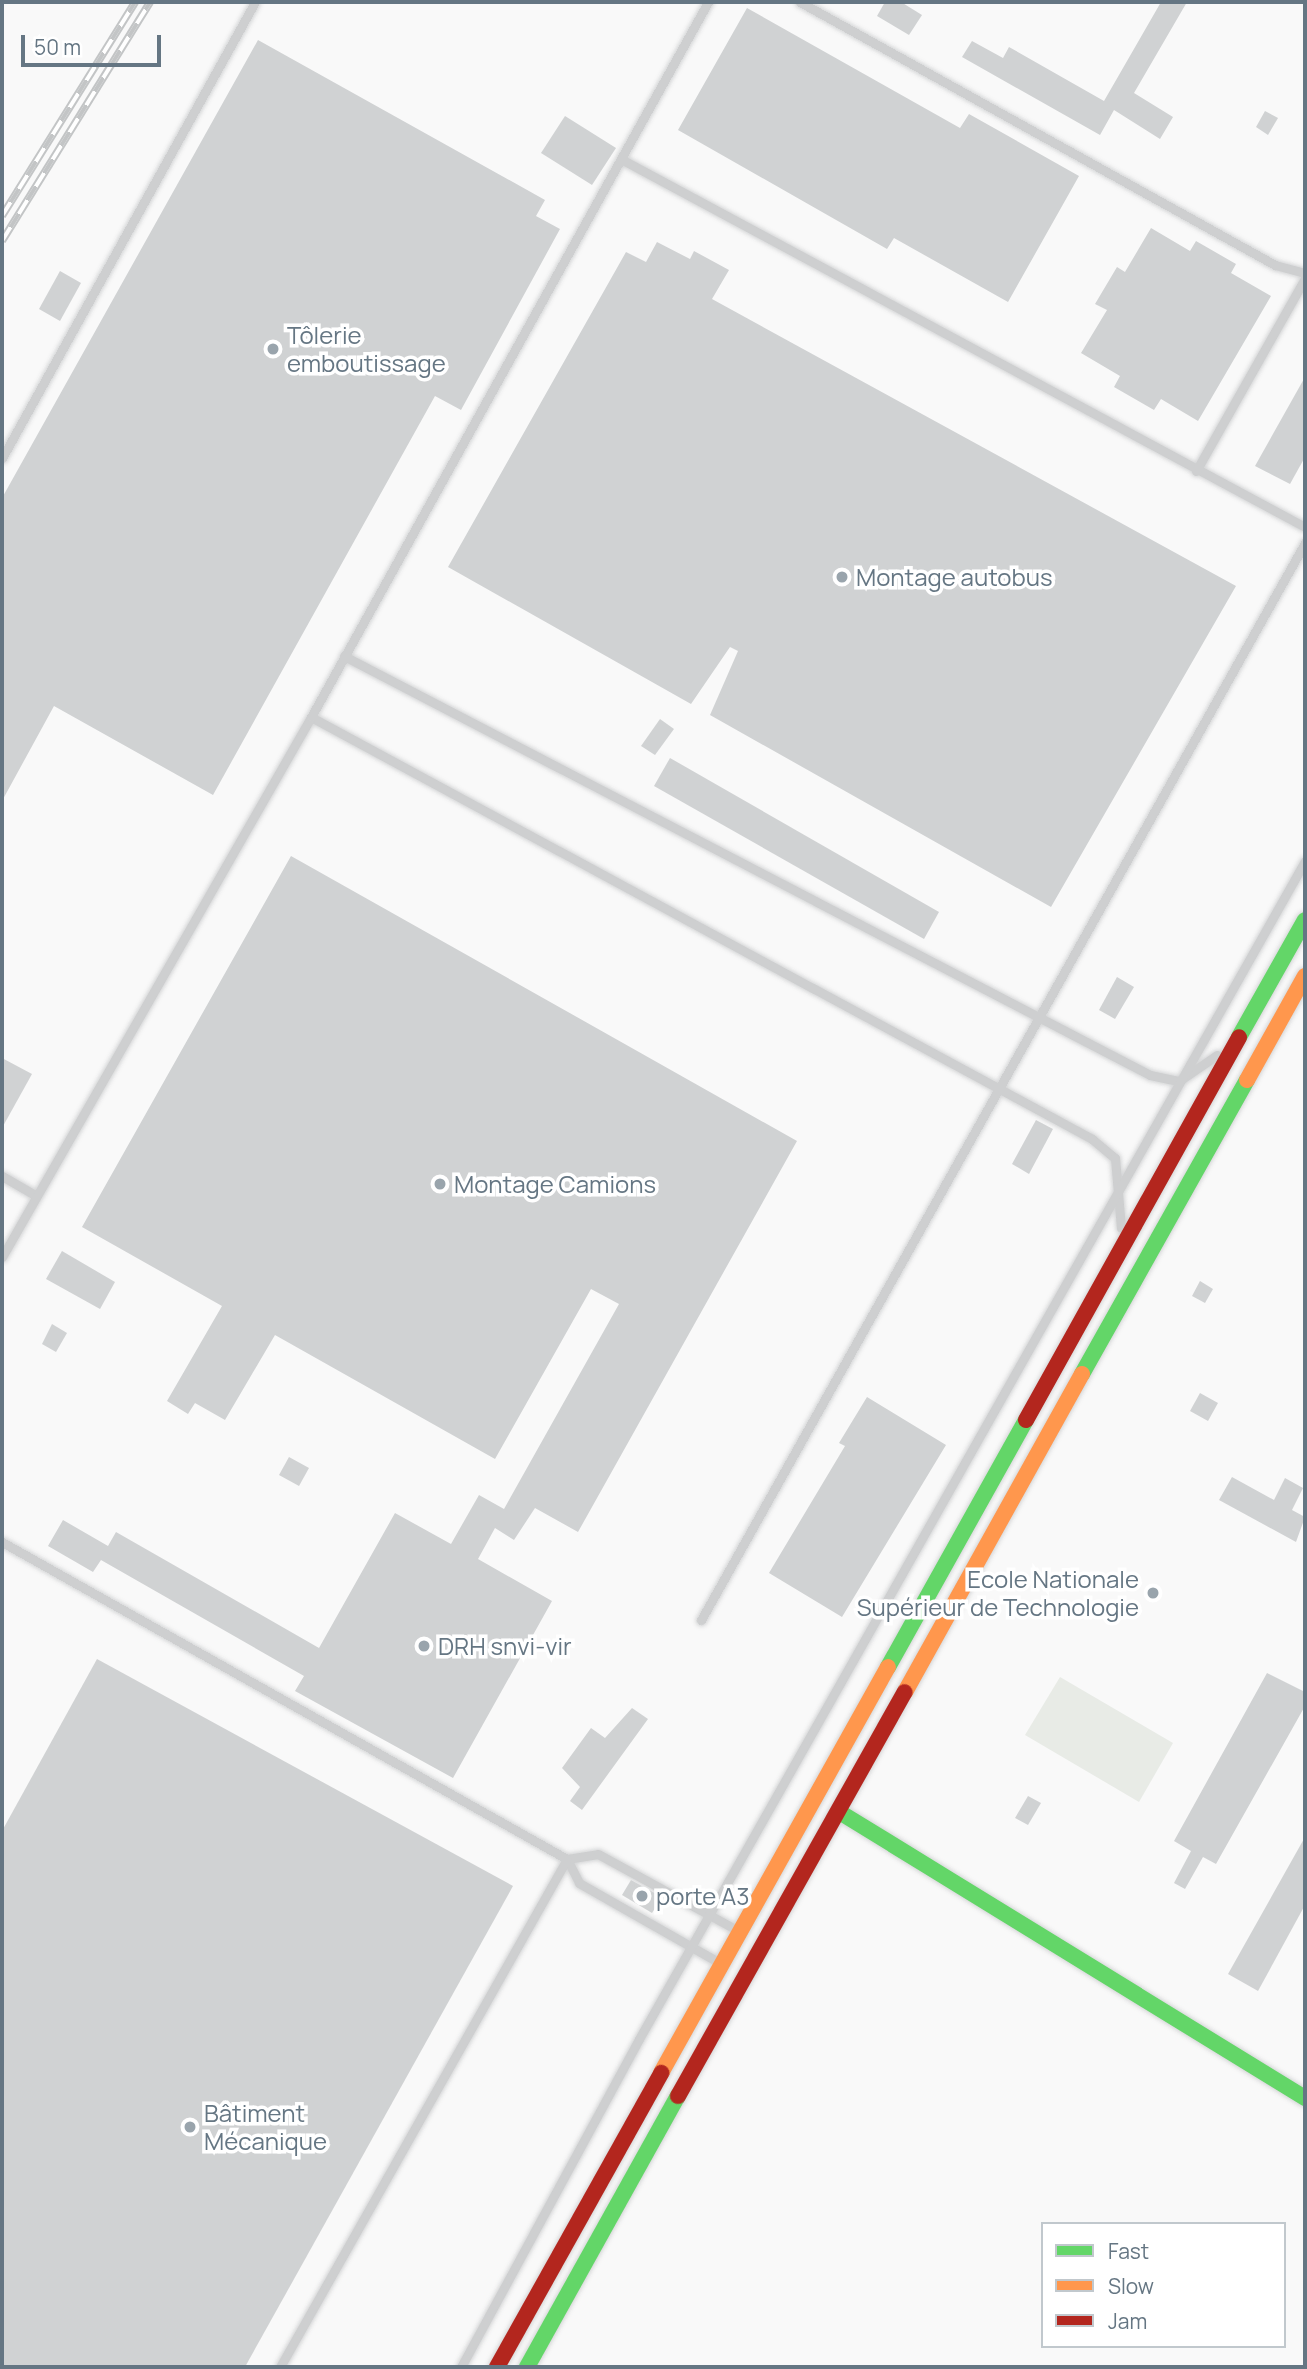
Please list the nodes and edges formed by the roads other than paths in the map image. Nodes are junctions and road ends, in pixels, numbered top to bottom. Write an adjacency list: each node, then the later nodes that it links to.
1 (255, 2): 6 (lane)
2 (708, 2): 4 (lane)
3 (800, 2): 5 (lane)
4 (621, 159): 7 (lane); 10 (lane)
5 (1305, 276): 7 (lane)
6 (2, 458)
7 (1196, 471): 8 (lane)
8 (1305, 527)
9 (1305, 544): 15 (lane)
10 (344, 656): 11 (lane); 15 (lane)
11 (310, 716): 18 (lane); 21 (lane)
12 (1305, 861): 17 (lane)
13 (1305, 920): 16 (main road)
14 (1305, 976): 26 (main road)
15 (1038, 1021): 17 (lane); 18 (lane)
16 (1238, 1040): 17 (lane); 22 (main road)
17 (1179, 1081): 20 (lane)
18 (1000, 1086): 20 (lane); 25 (lane)
19 (2, 1176): 21 (lane)
20 (1120, 1184): 22 (lane); 28 (lane)
21 (36, 1196): 23 (lane)
22 (1119, 1255): 29 (main road)
23 (2, 1257)
24 (2, 1542): 27 (lane)
25 (701, 1620)
26 (841, 1812): 32 (main road); 36 (main road)
27 (567, 1859): 28 (lane); 30 (lane); 33 (lane)
28 (710, 1915): 29 (lane); 30 (lane)
29 (741, 1932): 31 (main road)
30 (692, 1947): 31 (lane); 34 (lane)
31 (723, 1965): 35 (main road)
32 (1305, 2098)
33 (280, 2367)
34 (461, 2367)
35 (497, 2367)
36 (527, 2367)

